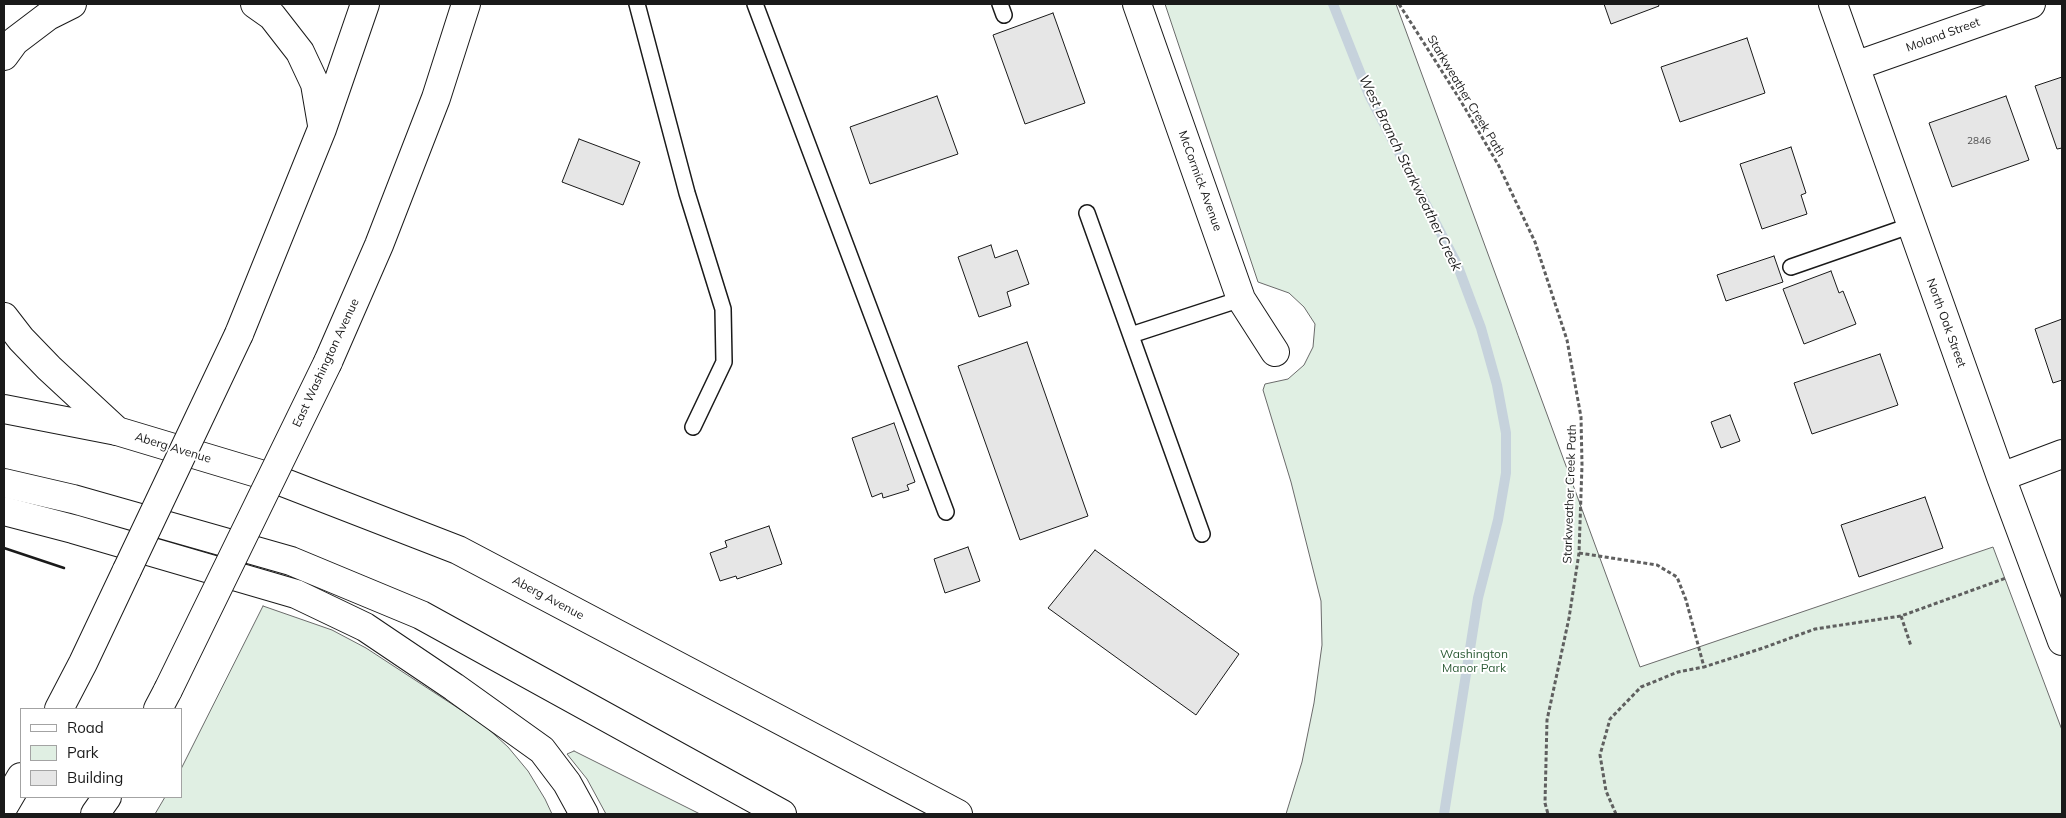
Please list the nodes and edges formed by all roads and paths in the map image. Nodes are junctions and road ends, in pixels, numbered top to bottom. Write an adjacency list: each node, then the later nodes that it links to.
1 (72, 4): 11 (main road)
2 (255, 4): 13 (main road)
3 (365, 4): 13 (main road)
4 (466, 4): 36 (main road, East Washington Avenue, bridge)
5 (637, 4): 22 (lane)
6 (755, 4): 28 (lane)
7 (1136, 4): 17 (main road, McCormick Avenue)
8 (1399, 4): 30 (path, Starkweather Creek Path)
9 (1832, 4): 12 (main road, North Oak Street)
10 (2032, 4): 12 (main road, Moland Street)
11 (4, 56)
12 (1855, 66): 15 (main road, North Oak Street)
13 (322, 129): 37 (main road, bridge)
14 (1087, 213): 19 (lane)
15 (1912, 225): 16 (lane); 25 (main road, North Oak Street)
16 (1791, 267)
17 (1241, 299): 19 (lane); 20 (main road, McCormick Avenue)
18 (4, 317): 23 (main road)
19 (1131, 335): 29 (lane)
20 (1275, 352)
21 (4, 409): 23 (main road, Aberg Avenue)
22 (693, 427)
23 (117, 431): 44 (main road, Aberg Avenue)
24 (2062, 454): 25 (main road)
25 (2001, 476): 31 (main road, North Oak Street)
26 (4, 483): 43 (main road)
27 (4, 511): 42 (main road)
28 (946, 512)
29 (1202, 534)
30 (1578, 553): 35 (path); 45 (path, Starkweather Creek Path)
31 (2035, 567): 32 (path); 33 (main road, North Oak Street)
32 (1901, 616): 34 (path); 35 (path)
33 (2062, 641)
34 (1911, 646)
35 (1704, 666): 46 (path)
36 (163, 700)
37 (60, 708)
38 (20, 779): 40 (main road)
39 (106, 798): 41 (main road)
40 (4, 806)
41 (95, 814)
42 (584, 814)
43 (782, 814)
44 (958, 814)
45 (1548, 814)
46 (1616, 814)

